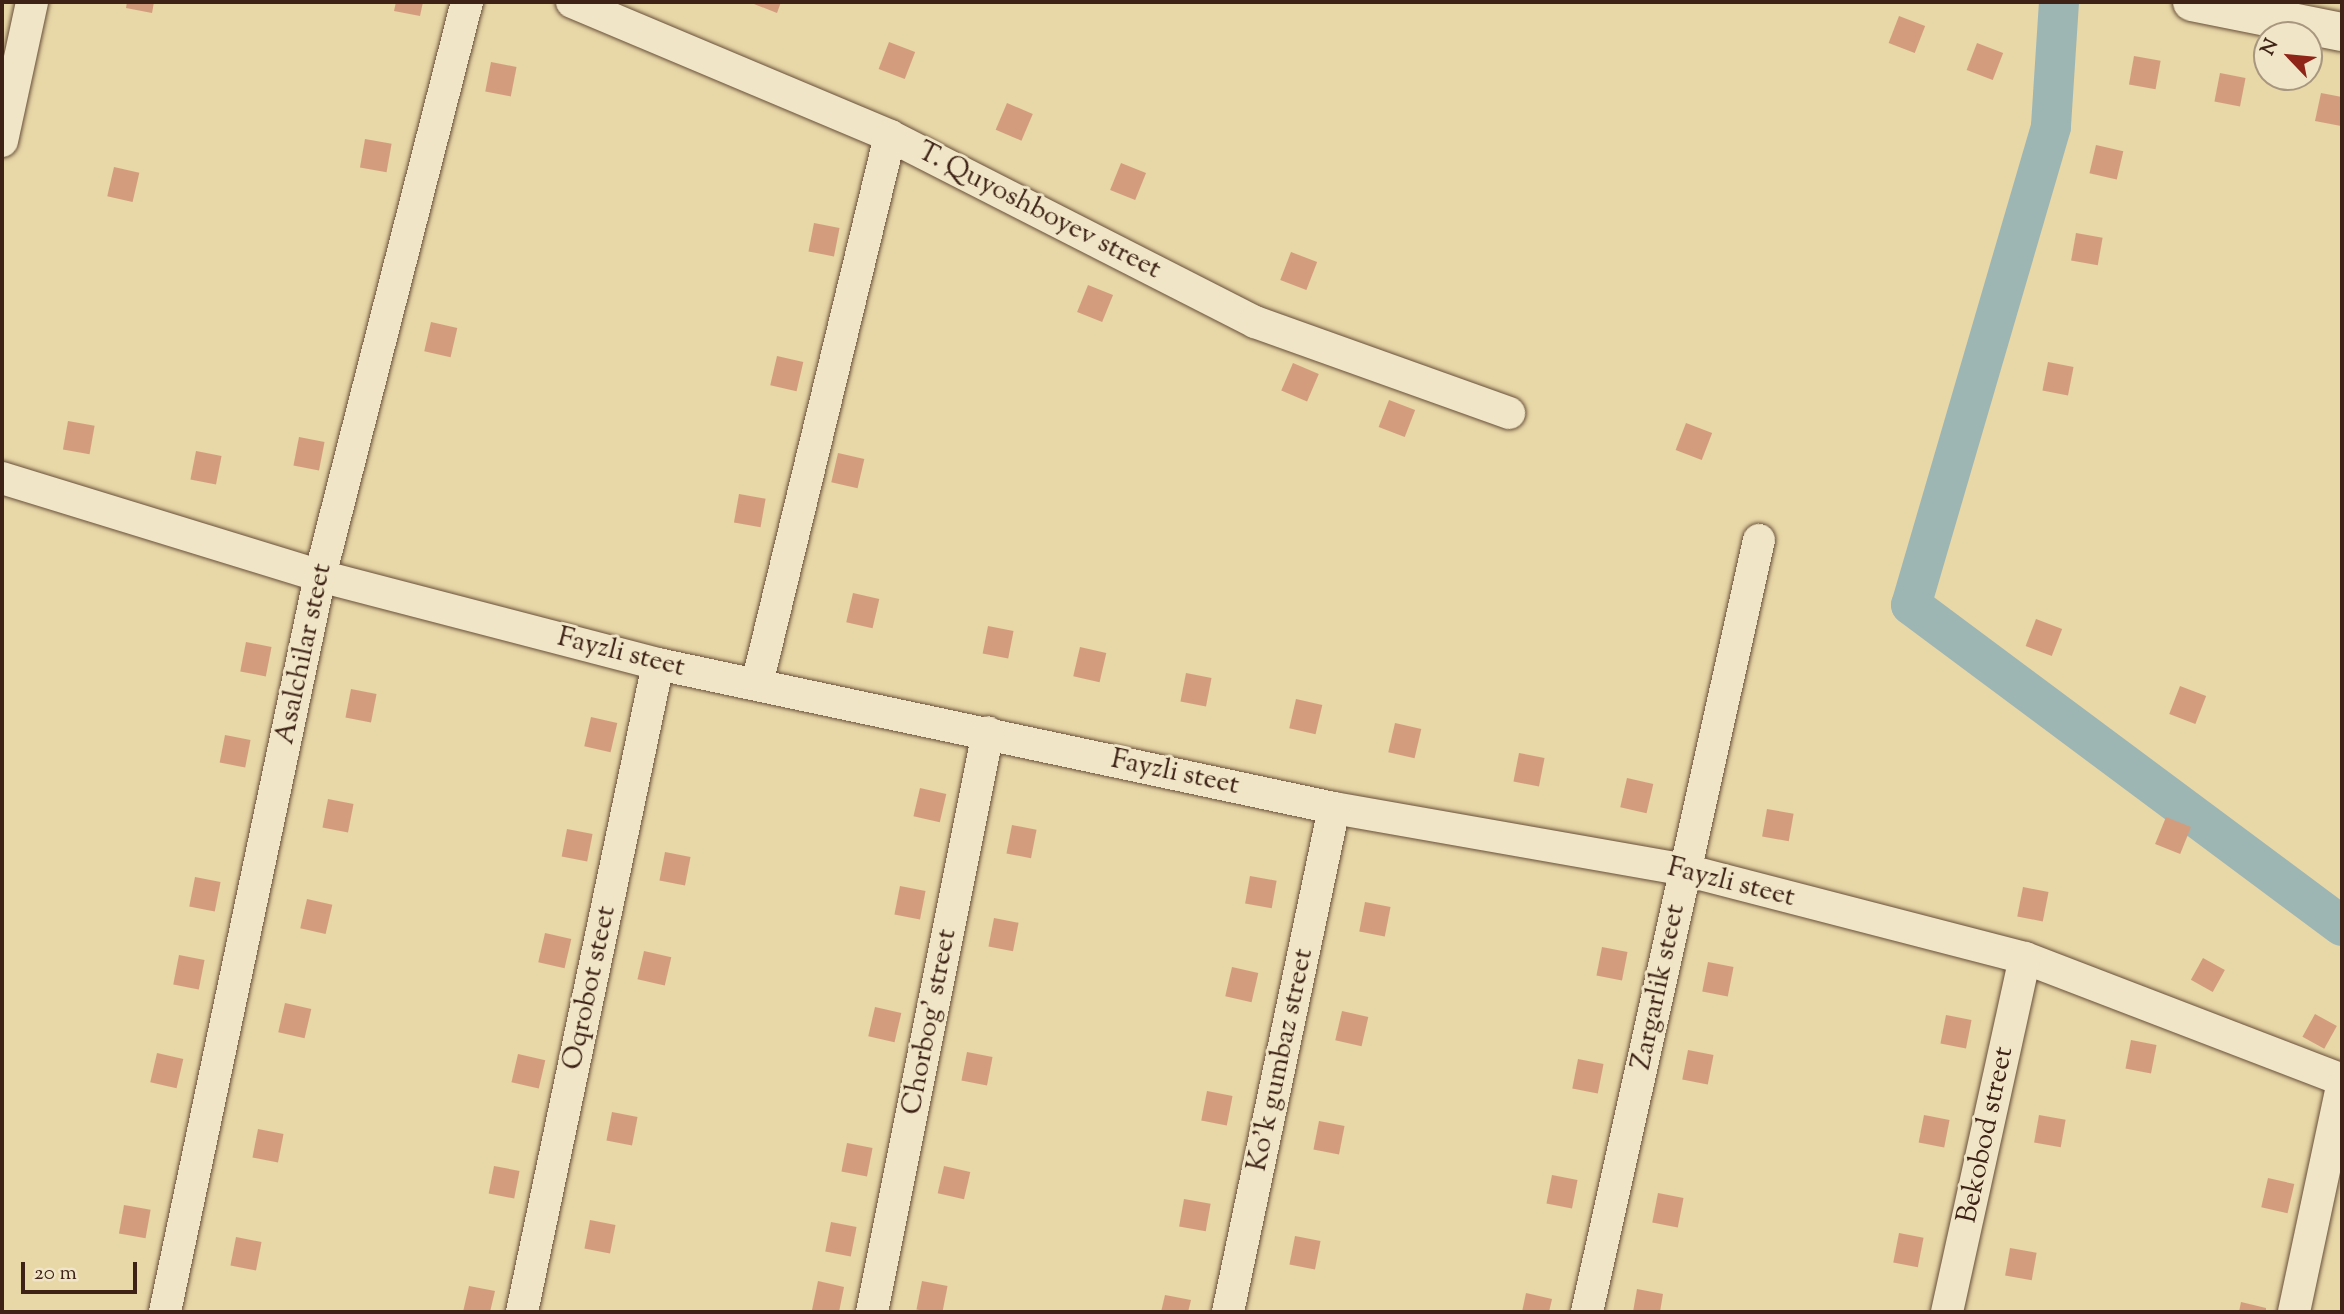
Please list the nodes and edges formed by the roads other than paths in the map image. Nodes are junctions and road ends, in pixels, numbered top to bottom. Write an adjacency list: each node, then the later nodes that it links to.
1 (32, 2): 7 (street)
2 (467, 2): 11 (street, Asalchilar steet)
3 (572, 2): 6 (street, T. Quyoshboyev street)
4 (2192, 2): 5 (street)
5 (2342, 33)
6 (890, 136): 8 (street, T. Quyoshboyev street); 13 (street)
7 (2, 141)
8 (1509, 413)
9 (2, 478): 11 (street, Fayzli steet)
10 (1759, 540): 16 (street, Zargarlik steet)
11 (320, 576): 12 (street, Fayzli steet); 20 (street, Asalchilar steet)
12 (658, 664): 13 (street, Fayzli steet); 21 (street, Oqrobot steet)
13 (757, 684): 14 (street, Fayzli steet)
14 (988, 732): 15 (street, Fayzli steet); 22 (street, Chorbog' street)
15 (1334, 808): 16 (street, Fayzli steet); 23 (street, Ko'k gumbaz street)
16 (1685, 870): 17 (street, Fayzli steet); 24 (street, Zargarlik steet)
17 (2025, 958): 18 (street, Fayzli steet); 25 (street, Bekobod street)
18 (2342, 1080)
19 (2342, 1087): 26 (street)
20 (165, 1312)
21 (522, 1312)
22 (872, 1312)
23 (1228, 1312)
24 (1587, 1312)
25 (1947, 1312)
26 (2294, 1312)

